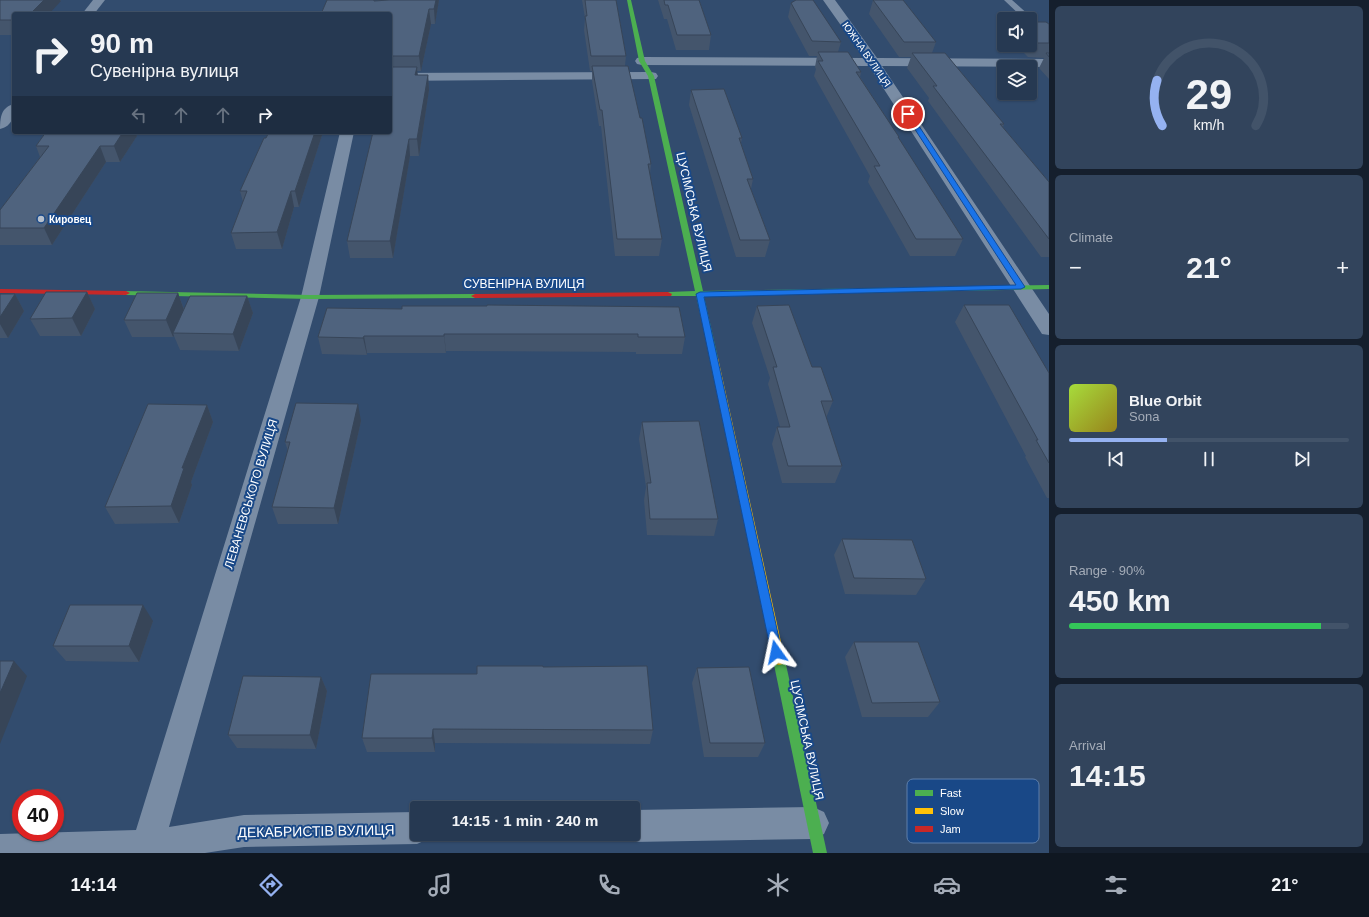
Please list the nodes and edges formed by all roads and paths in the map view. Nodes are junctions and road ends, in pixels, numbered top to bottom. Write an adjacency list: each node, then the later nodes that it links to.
1 (99, 0): 5 (street)
2 (629, 0): 7 (street, ЦУСІМСЬКА ВУЛИЦЯ)
3 (829, 0): 8 (street, ЮЖНА ВУЛИЦЯ)
4 (1008, 0): 6 (lane)
5 (90, 12)
6 (1021, 12)
7 (642, 61): 8 (street); 10 (street, ЦУСІМСЬКА ВУЛИЦЯ)
8 (873, 62): 9 (street); 15 (street, ЮЖНА ВУЛИЦЯ)
9 (1049, 63)
10 (651, 76): 11 (street); 18 (street, ЦУСІМСЬКА ВУЛИЦЯ)
11 (392, 77)
12 (12, 110): 13 (street)
13 (0, 125)
14 (347, 134): 19 (street, ЛЕВАНЕВСЬКОГО ВУЛИЦЯ)
15 (1021, 287): 16 (street, СУВЕНІРНА ВУЛИЦЯ); 18 (street, СУВЕНІРНА ВУЛИЦЯ); 20 (street, ЮЖНА ВУЛИЦЯ)
16 (1049, 287)
17 (0, 291): 19 (street, СУВЕНІРНА ВУЛИЦЯ)
18 (700, 294): 19 (street, СУВЕНІРНА ВУЛИЦЯ); 21 (street, ЦУСІМСЬКА ВУЛИЦЯ)
19 (310, 297): 25 (street, ЛЕВАНЕВСЬКОГО ВУЛИЦЯ)
20 (1049, 328)
21 (813, 823): 22 (street); 26 (street, ЦУСІМСЬКА ВУЛИЦЯ)
22 (640, 826)
23 (410, 828): 25 (street, ДЕКАБРИСТІВ ВУЛИЦЯ)
24 (0, 850): 25 (street, ДЕКАБРИСТІВ ВУЛИЦЯ)
25 (146, 850)
26 (820, 853)

